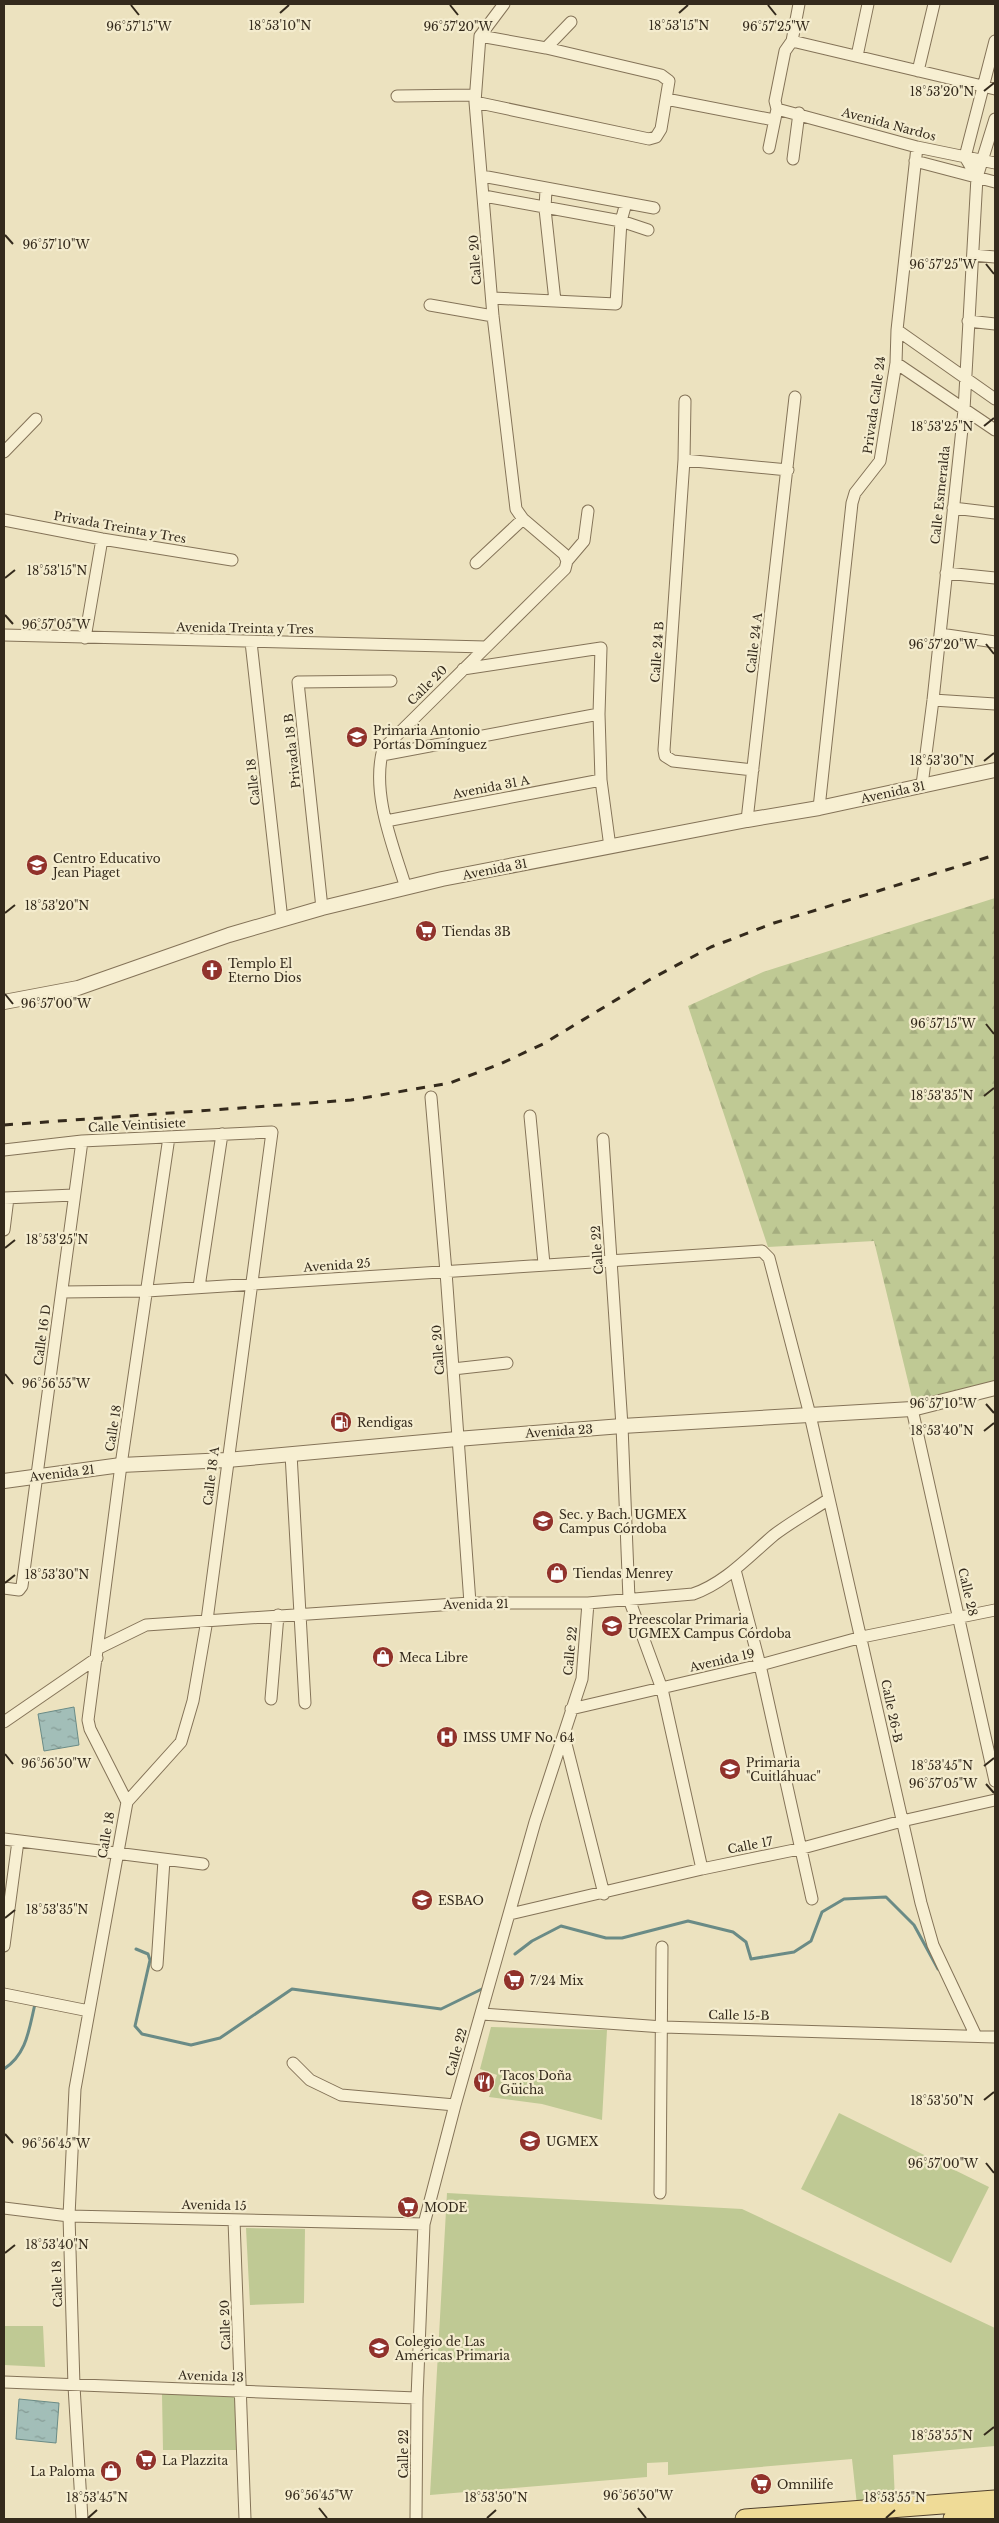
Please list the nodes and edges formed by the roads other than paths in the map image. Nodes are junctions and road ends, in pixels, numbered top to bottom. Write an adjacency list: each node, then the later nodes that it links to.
1 (504, 4): 6 (street)
2 (799, 4): 7 (street)
3 (868, 4): 10 (street)
4 (934, 4): 11 (street)
5 (571, 22): 9 (street)
6 (480, 36): 9 (street); 15 (street, Calle 20)
7 (792, 41): 10 (street); 18 (street)
8 (995, 41): 12 (street)
9 (546, 48): 16 (street)
10 (857, 56): 11 (street)
11 (918, 71): 12 (street)
12 (983, 86): 13 (street); 22 (street)
13 (995, 89)
14 (397, 96): 15 (street)
15 (475, 98): 16 (street); 27 (street, Calle 20)
16 (666, 99): 18 (street, Avenida Nardos)
17 (799, 113): 18 (street, Avenida Nardos); 20 (street, Avenida Nardos); 23 (street)
18 (776, 114): 21 (street)
19 (995, 119): 24 (street, Calle Esmeralda)
20 (917, 147): 22 (street, Avenida Nardos); 25 (street, Privada Calle 24)
21 (769, 148)
22 (965, 157): 24 (street, Avenida Nardos); 28 (street)
23 (793, 159)
24 (983, 161): 26 (street, Avenida Nardos); 28 (street, Calle Esmeralda)
25 (915, 162): 28 (street); 45 (street, Privada Calle 24)
26 (995, 163)
27 (482, 176): 30 (street); 31 (street, Calle 20)
28 (977, 178): 29 (street); 37 (street, Calle Esmeralda)
29 (995, 182)
30 (546, 189): 32 (street); 34 (street)
31 (484, 196): 34 (street); 39 (street, Calle 20)
32 (626, 203): 33 (street); 35 (street)
33 (654, 208)
34 (544, 209): 35 (street); 40 (street)
35 (621, 221): 36 (street); 40 (street)
36 (648, 230)
37 (973, 256): 38 (street); 43 (street, Calle Esmeralda)
38 (995, 257)
39 (492, 298): 40 (street); 42 (street, Calle 20)
40 (555, 301)
41 (430, 305): 42 (street)
42 (493, 316): 61 (street, Calle 20)
43 (968, 321): 44 (street); 47 (street, Calle Esmeralda)
44 (995, 324)
45 (897, 330): 46 (street, Privada Calle 24); 47 (street)
46 (896, 363): 52 (street); 85 (street, Privada Calle 24)
47 (966, 380): 48 (street); 52 (street, Calle Esmeralda)
48 (989, 393): 50 (street)
49 (795, 397): 57 (street, Calle 24 A)
50 (995, 399)
51 (685, 401): 56 (street)
52 (964, 410): 54 (street); 58 (street, Calle Esmeralda)
53 (36, 419): 55 (street)
54 (995, 430)
55 (4, 452)
56 (684, 460): 57 (street); 81 (street, Calle 24 B)
57 (788, 470): 81 (street, Calle 24 A)
58 (953, 508): 60 (street); 67 (street, Calle Esmeralda)
59 (588, 511): 65 (street, Calle 20)
60 (995, 513)
61 (524, 519): 65 (street, Calle 20); 66 (street)
62 (4, 520): 63 (street, Privada Treinta y Tres)
63 (102, 539): 64 (street, Privada Treinta y Tres); 71 (street)
64 (232, 560)
65 (567, 561): 74 (street, Calle 20)
66 (476, 563)
67 (946, 573): 68 (street); 69 (street, Calle Esmeralda)
68 (995, 578)
69 (940, 634): 73 (street); 77 (street, Calle Esmeralda)
70 (4, 635): 71 (street, Avenida Treinta y Tres)
71 (85, 638): 72 (street, Avenida Treinta y Tres)
72 (251, 642): 74 (street, Avenida Treinta y Tres); 91 (street, Calle 18)
73 (995, 642)
74 (486, 647): 75 (street, Calle 20)
75 (463, 669): 79 (street); 80 (street, Calle 20)
76 (391, 681): 90 (street, Privada 18 B)
77 (933, 700): 78 (street); 84 (street, Calle Esmeralda)
78 (995, 704)
79 (599, 714): 80 (street); 83 (street)
80 (382, 755): 87 (street)
81 (753, 770): 86 (street, Calle 24 A)
82 (995, 770): 84 (street, Avenida 31)
83 (601, 780): 87 (street, Avenida 31 A); 88 (street)
84 (922, 785): 85 (street, Avenida 31)
85 (819, 808): 86 (street, Avenida 31)
86 (747, 820): 88 (street, Avenida 31)
87 (386, 821): 89 (street)
88 (610, 847): 89 (street, Avenida 31)
89 (406, 888): 90 (street, Avenida 31)
90 (322, 908): 91 (street, Avenida 31)
91 (282, 920): 92 (street, Avenida 31)
92 (4, 1002)
93 (431, 1097): 107 (street, Calle 20)
94 (530, 1116): 106 (street)
95 (272, 1132): 96 (street, Calle Veintisiete); 108 (street, Calle 18 A)
96 (222, 1134): 97 (street, Calle Veintisiete); 109 (street)
97 (169, 1137): 99 (street, Calle Veintisiete); 110 (street, Calle 18)
98 (603, 1139): 105 (street, Calle 22)
99 (82, 1141): 100 (street, Calle Veintisiete); 101 (street, Calle 16 D)
100 (4, 1150)
101 (74, 1195): 102 (street); 111 (street, Calle 16 D)
102 (6, 1198): 103 (street)
103 (4, 1230)
104 (762, 1251): 105 (street, Avenida 25); 116 (street, Calle 26-B)
105 (612, 1261): 106 (street, Avenida 25); 117 (street, Calle 22)
106 (544, 1264): 107 (street, Avenida 25)
107 (446, 1272): 108 (street, Avenida 25); 113 (street, Calle 20)
108 (251, 1284): 109 (street, Avenida 25); 120 (street, Calle 18 A)
109 (199, 1287): 110 (street, Avenida 25)
110 (147, 1290): 111 (street, Avenida 25); 121 (street, Calle 18)
111 (62, 1292): 122 (street, Calle 16 D)
112 (506, 1363): 113 (street)
113 (453, 1369): 118 (street, Calle 20)
114 (995, 1388): 115 (street, Avenida 23)
115 (912, 1409): 116 (street, Avenida 23); 133 (street, Calle 28)
116 (810, 1415): 117 (street, Avenida 23); 124 (street, Calle 26-B)
117 (622, 1426): 118 (street, Avenida 23); 127 (street, Calle 22)
118 (457, 1438): 119 (street, Avenida 23); 128 (street, Calle 20)
119 (292, 1454): 120 (street, Avenida 23); 131 (street)
120 (227, 1460): 121 (street, Avenida 23); 134 (street, Calle 18 A)
121 (121, 1465): 122 (street, Avenida 21); 136 (street, Calle 18)
122 (36, 1476): 123 (street, Avenida 21); 126 (street, Calle 16 D)
123 (4, 1481)
124 (829, 1499): 125 (street, Avenida 21); 135 (street, Calle 26-B)
125 (735, 1570): 127 (street, Avenida 21); 137 (street)
126 (4, 1588)
127 (629, 1599): 129 (street, Avenida 21); 138 (street, Calle 22)
128 (470, 1602): 129 (street, Avenida 21); 131 (street, Avenida 21)
129 (588, 1603): 141 (street, Calle 22)
130 (995, 1610): 133 (street, Avenida 19)
131 (300, 1614): 132 (street, Avenida 21); 140 (street)
132 (278, 1615): 134 (street, Avenida 21); 139 (street)
133 (960, 1616): 135 (street, Avenida 19); 144 (street, Calle 28)
134 (208, 1620): 136 (street, Avenida 21); 146 (street, Calle 18 A)
135 (862, 1637): 137 (street, Avenida 19); 147 (street, Calle 26-B)
136 (98, 1653): 142 (street, Avenida 21); 146 (street, Calle 18)
137 (760, 1665): 138 (street, Avenida 19); 150 (street)
138 (662, 1689): 141 (street, Avenida 19); 154 (street, Calle 22)
139 (270, 1699)
140 (305, 1703)
141 (571, 1709): 143 (street, Calle 22)
142 (4, 1722)
143 (564, 1736): 155 (street); 157 (street, Calle 22)
144 (995, 1781)
145 (995, 1800): 147 (street, Calle 17)
146 (126, 1802): 151 (street, Calle 18)
147 (902, 1821): 150 (street, Calle 17); 165 (street, Calle 26-B)
148 (4, 1839): 149 (street)
149 (18, 1841): 151 (street); 158 (street)
150 (800, 1849): 154 (street, Calle 17); 156 (street)
151 (117, 1854): 152 (street); 162 (street, Calle 18)
152 (164, 1860): 153 (street); 160 (street)
153 (203, 1864)
154 (702, 1869): 155 (street, Calle 17)
155 (604, 1894): 157 (street, Calle 17)
156 (812, 1899)
157 (510, 1914): 163 (street, Calle 22)
158 (4, 1946)
159 (662, 1947): 164 (street)
160 (157, 1965)
161 (4, 1994): 162 (street)
162 (90, 2011): 171 (street, Calle 18)
163 (482, 2014): 164 (street, Calle 15-B); 168 (street, Calle 22)
164 (663, 2027): 165 (street, Calle 15-B); 169 (street)
165 (976, 2036): 166 (street, Calle 15-B)
166 (995, 2037)
167 (293, 2062): 168 (street)
168 (455, 2105): 173 (street, Calle 22)
169 (660, 2193)
170 (4, 2208): 171 (street, Avenida 15)
171 (69, 2216): 172 (street, Avenida 15); 175 (street, Calle 18)
172 (234, 2220): 173 (street, Avenida 15); 176 (street, Calle 20)
173 (424, 2224): 177 (street, Calle 22)
174 (4, 2382): 175 (street, Avenida 13)
175 (74, 2386): 176 (street, Avenida 13); 183 (street, Calle 18)
176 (241, 2390): 177 (street, Avenida 13); 184 (street, Calle 20)
177 (417, 2398): 185 (street, Calle 22)
178 (995, 2500): 179 (main road)
179 (930, 2512): 180 (main road)
180 (865, 2515): 182 (main road)
181 (995, 2516): 187 (main road)
182 (790, 2518): 186 (main road)
183 (82, 2519)
184 (245, 2519)
185 (416, 2519)
186 (745, 2519)
187 (953, 2519)

